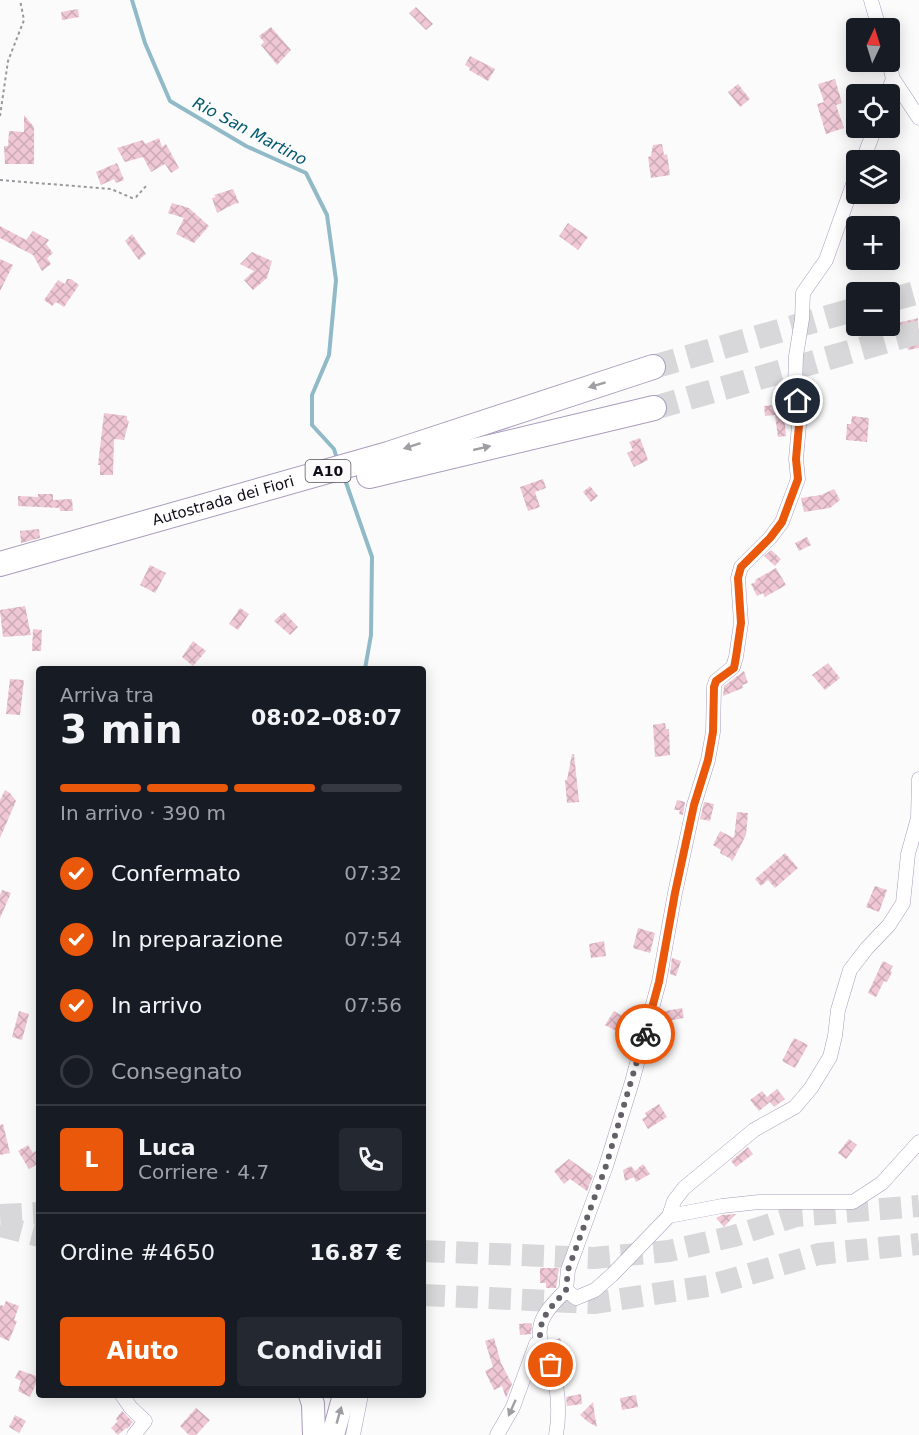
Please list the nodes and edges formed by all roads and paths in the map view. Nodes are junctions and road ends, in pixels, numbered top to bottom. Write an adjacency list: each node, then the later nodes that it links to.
1 (20, 0): 7 (path)
2 (871, 0): 3 (street)
3 (876, 18)
4 (892, 72): 5 (street)
5 (893, 79): 6 (street); 8 (street)
6 (891, 84)
7 (0, 116)
8 (919, 118)
9 (0, 180): 10 (path)
10 (148, 184)
11 (846, 203): 19 (street)
12 (653, 367): 14 (highway, Autostrada dei Fiori / A10, one-way to 14)
13 (654, 408): 15 (highway, Autostrada dei Fiori / A10, one-way to 13)
14 (0, 564)
15 (0, 580)
16 (919, 779): 18 (street)
17 (919, 1142): 18 (street)
18 (669, 1216): 19 (street)
19 (566, 1290): 20 (street)
20 (540, 1342): 29 (street, one-way to 29); 30 (street)
21 (124, 1398): 25 (street)
22 (311, 1398): 26 (highway)
23 (343, 1398): 27 (highway, one-way to 23)
24 (360, 1398): 28 (street)
25 (134, 1435)
26 (314, 1435)
27 (333, 1435)
28 (353, 1435)
29 (497, 1435)
30 (556, 1435)

